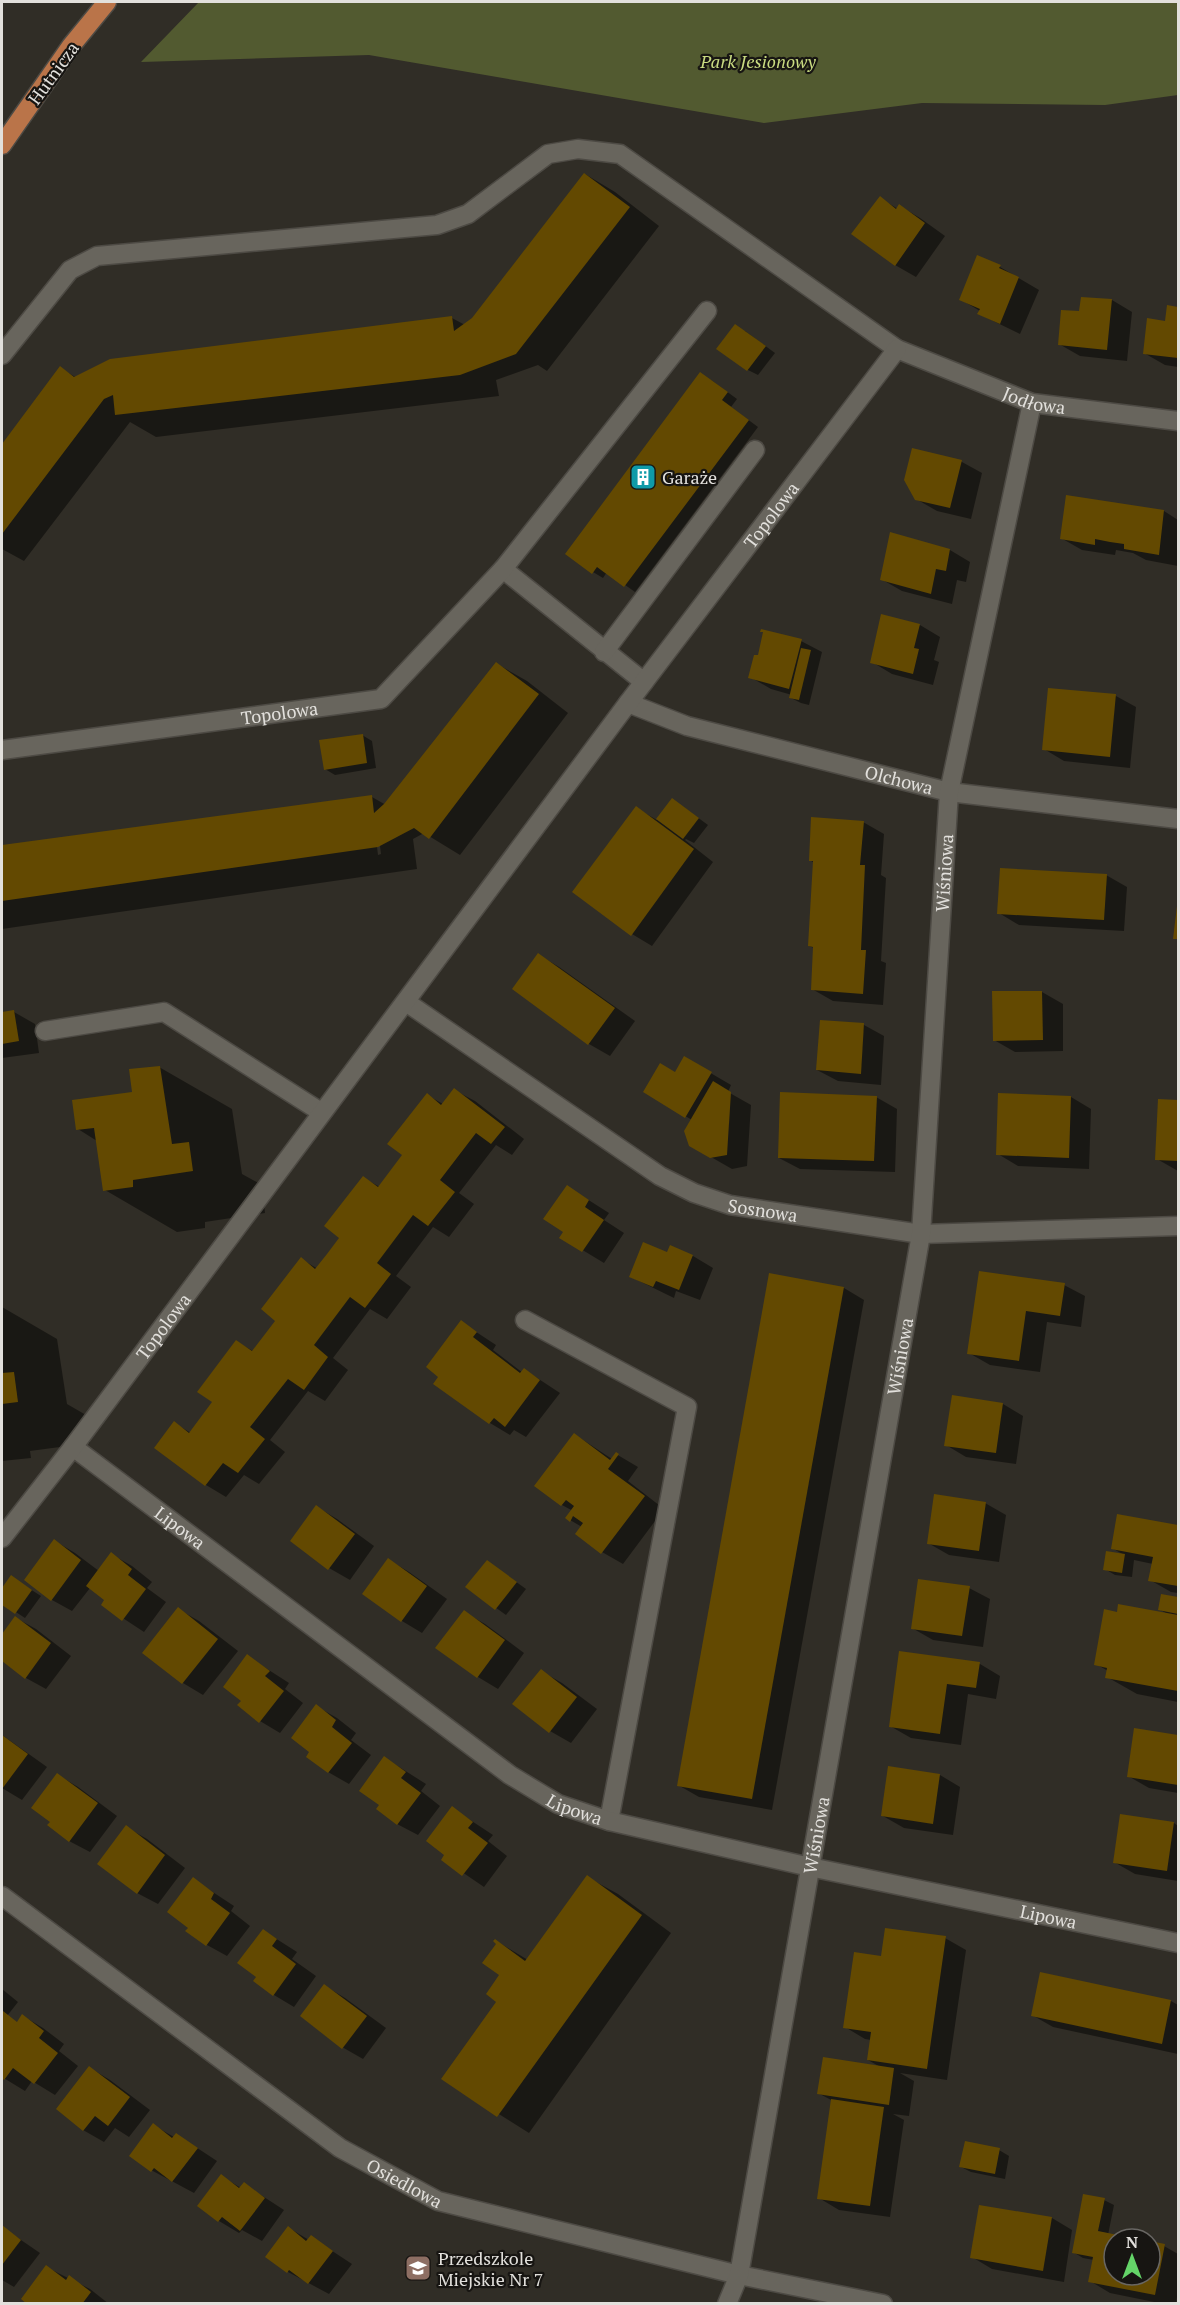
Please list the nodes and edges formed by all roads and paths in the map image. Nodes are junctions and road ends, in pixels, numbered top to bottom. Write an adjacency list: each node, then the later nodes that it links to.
1 (107, 2): 2 (main road, Hutnicza)
2 (2, 146)
3 (707, 311): 9 (street, Topolowa)
4 (897, 349): 5 (street, Jodłowa); 6 (street, Jodłowa); 11 (street, Topolowa)
5 (2, 355)
6 (1032, 403): 7 (street, Jodłowa); 14 (street, Wiśniowa)
7 (1179, 421)
8 (755, 450): 10 (street)
9 (503, 570): 10 (street); 13 (street, Topolowa)
10 (604, 652): 11 (street)
11 (644, 682): 12 (street, Topolowa)
12 (628, 703): 14 (street, Olchowa); 16 (street, Topolowa)
13 (2, 750)
14 (949, 792): 15 (street, Olchowa); 20 (street, Wiśniowa)
15 (1179, 819)
16 (406, 1002): 18 (street, Topolowa); 20 (street, Sosnowa)
17 (45, 1031): 18 (street)
18 (321, 1112): 22 (street, Topolowa)
19 (1179, 1226): 20 (street, Sosnowa)
20 (921, 1234): 25 (street, Wiśniowa)
21 (525, 1320): 24 (street)
22 (73, 1447): 23 (street, Topolowa); 24 (street, Lipowa)
23 (2, 1538)
24 (609, 1821): 25 (street, Lipowa)
25 (810, 1867): 27 (street, Lipowa); 28 (street, Wiśniowa)
26 (2, 1896): 28 (street, Osiedlowa)
27 (1179, 1943)
28 (739, 2275): 29 (street, Wiśniowa); 30 (street, Osiedlowa)
29 (728, 2304)
30 (883, 2304)

